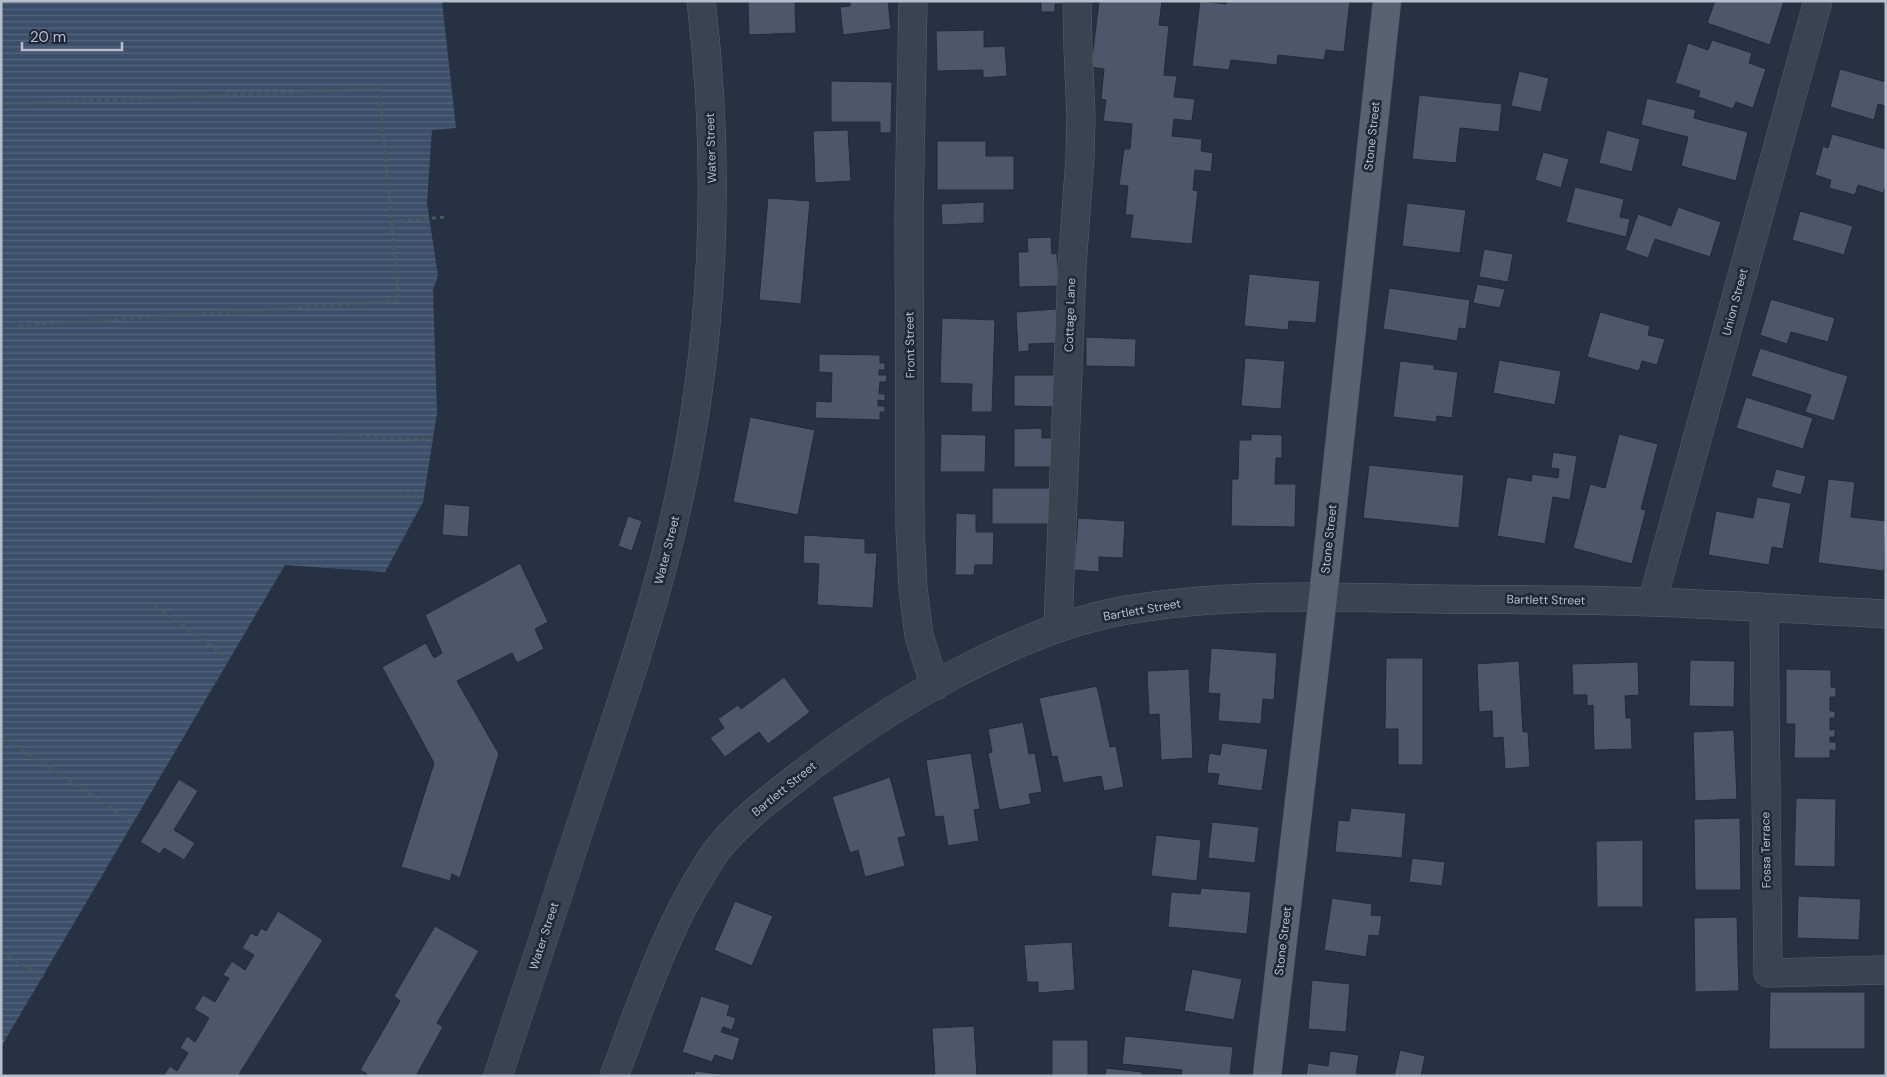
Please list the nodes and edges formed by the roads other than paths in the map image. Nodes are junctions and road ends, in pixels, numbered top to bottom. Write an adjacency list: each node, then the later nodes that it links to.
1 (701, 1): 13 (street, Water Street)
2 (913, 1): 11 (street, Front Street)
3 (1077, 1): 10 (street, Cottage Lane)
4 (1387, 1): 6 (main road, Stone Street)
5 (1818, 1): 7 (street, Union Street)
6 (1323, 597): 7 (street, Bartlett Street); 10 (street, Bartlett Street); 15 (main road, Stone Street)
7 (1652, 602): 8 (street, Bartlett Street)
8 (1764, 608): 9 (street, Bartlett Street); 12 (street, Fossa Terrace)
9 (1886, 614)
10 (1058, 628): 11 (street, Bartlett Street)
11 (934, 686): 14 (street, Bartlett Street)
12 (1886, 970)
13 (498, 1076)
14 (614, 1076)
15 (1268, 1076)

